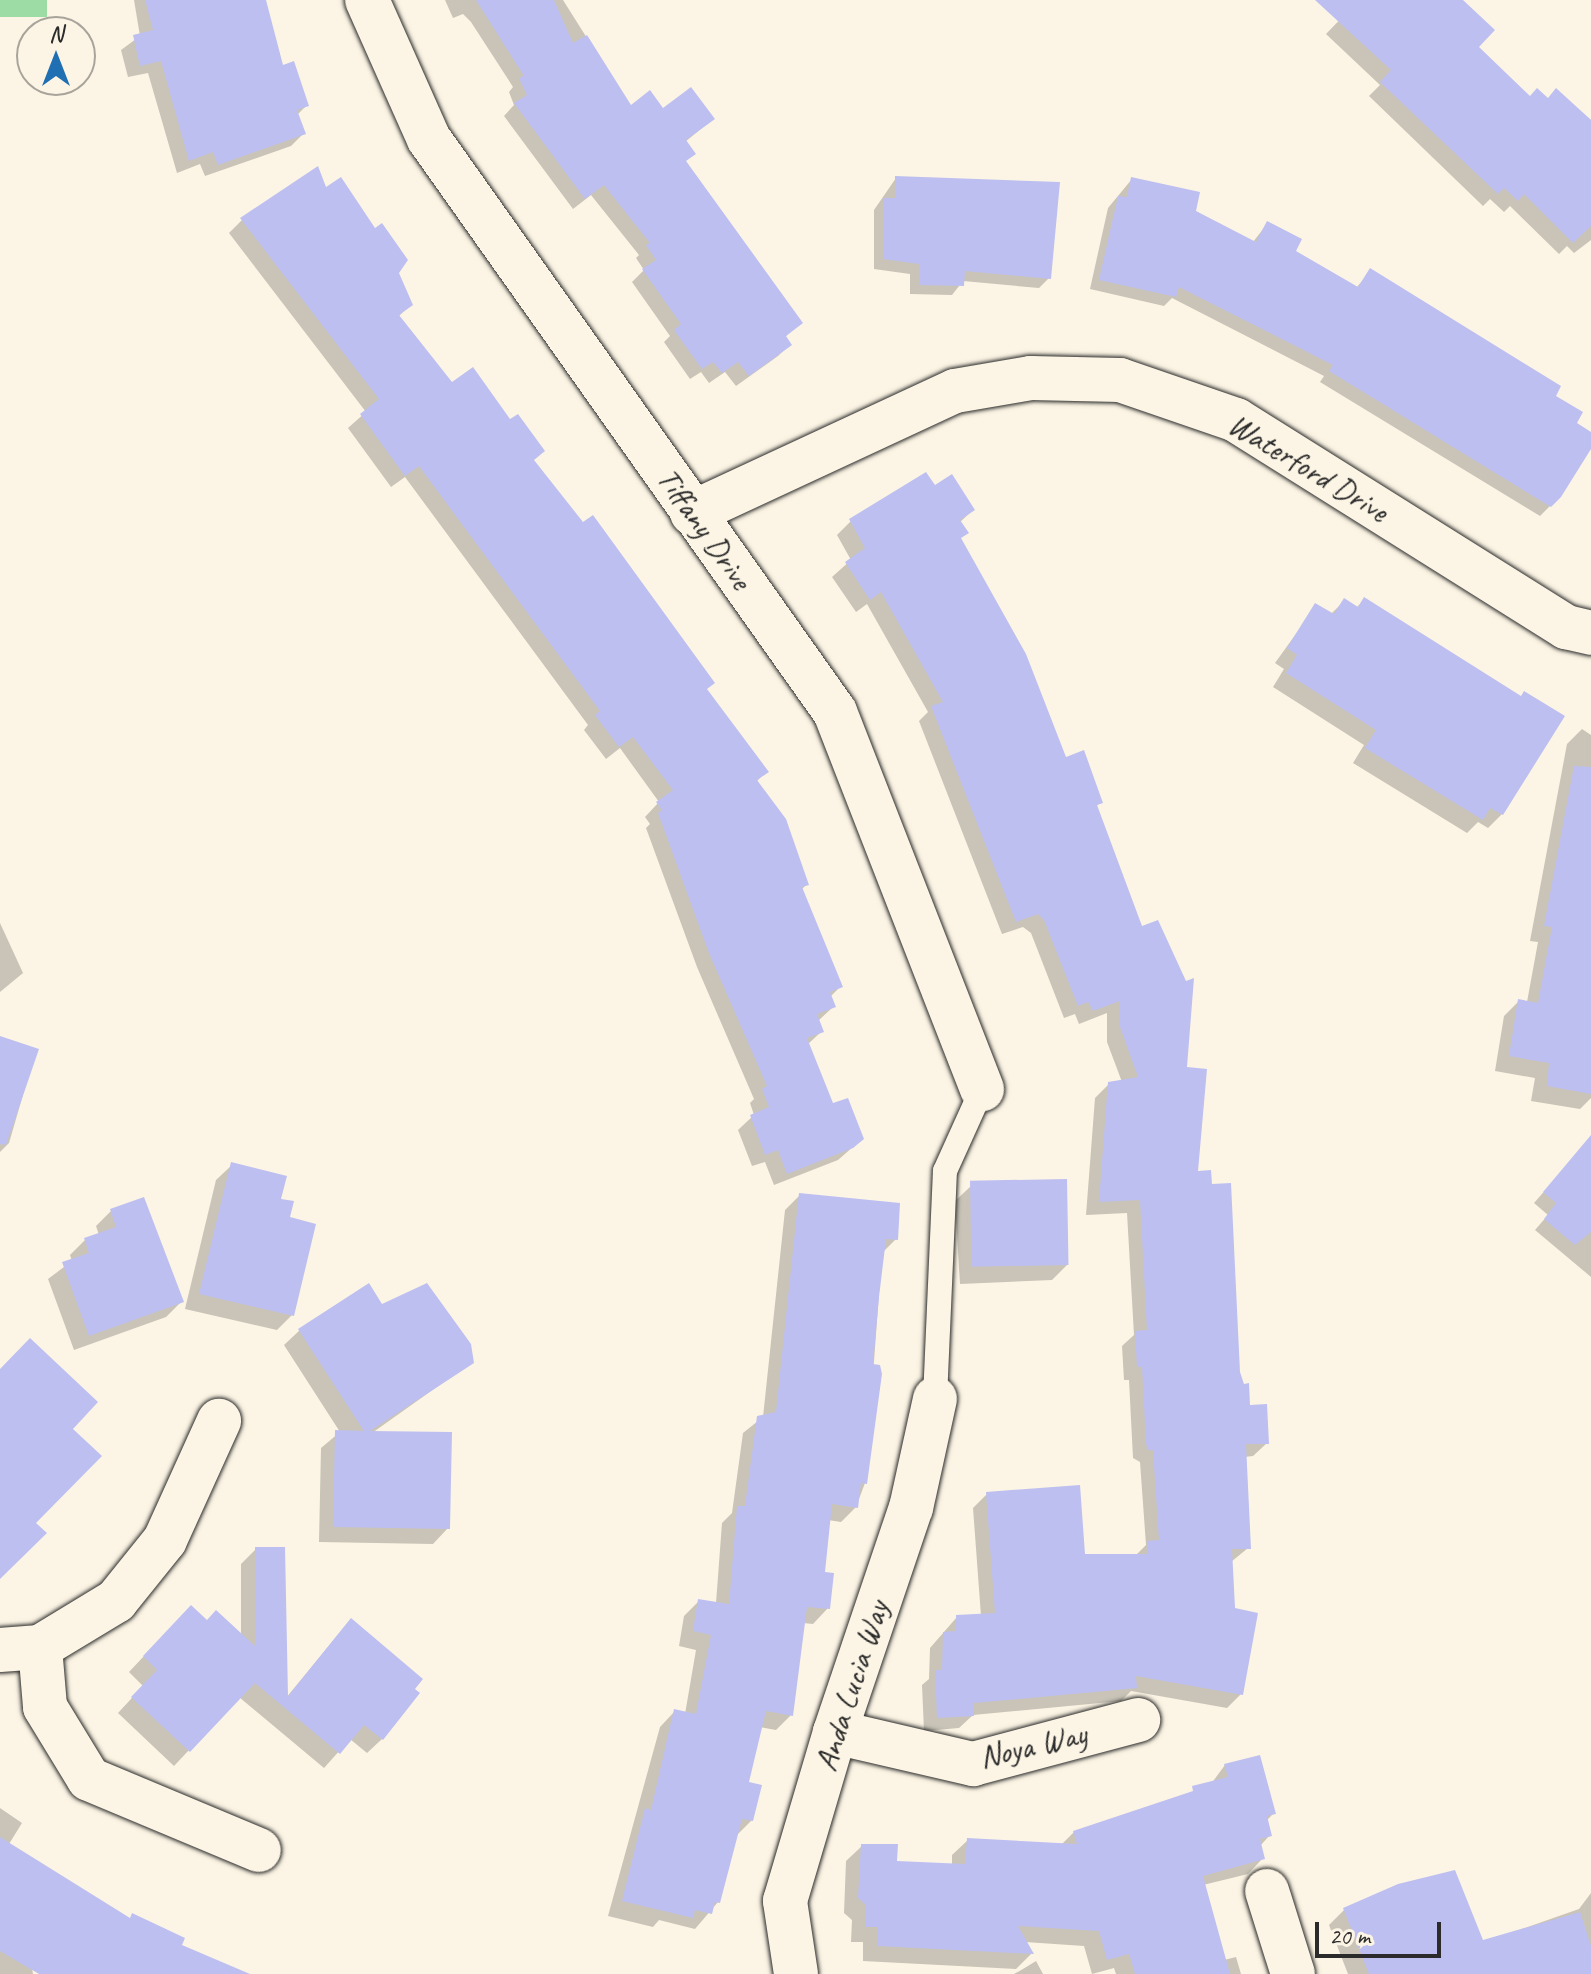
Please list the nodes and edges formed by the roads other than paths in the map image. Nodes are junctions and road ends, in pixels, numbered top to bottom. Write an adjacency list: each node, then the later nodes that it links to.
1 (367, 0): 2 (street, Tiffany Drive)
2 (692, 513): 3 (street, Waterford Drive); 4 (street, Tiffany Drive)
3 (1591, 633)
4 (982, 1089): 5 (lane)
5 (935, 1399): 9 (street, Anda Lucia Way)
6 (219, 1421): 7 (street)
7 (20, 1648): 10 (street)
8 (1138, 1720): 9 (street, Noya Way)
9 (835, 1732): 12 (street, Anda Lucia Way)
10 (259, 1850)
11 (1267, 1891): 13 (street)
12 (796, 1974)
13 (1293, 1974)

